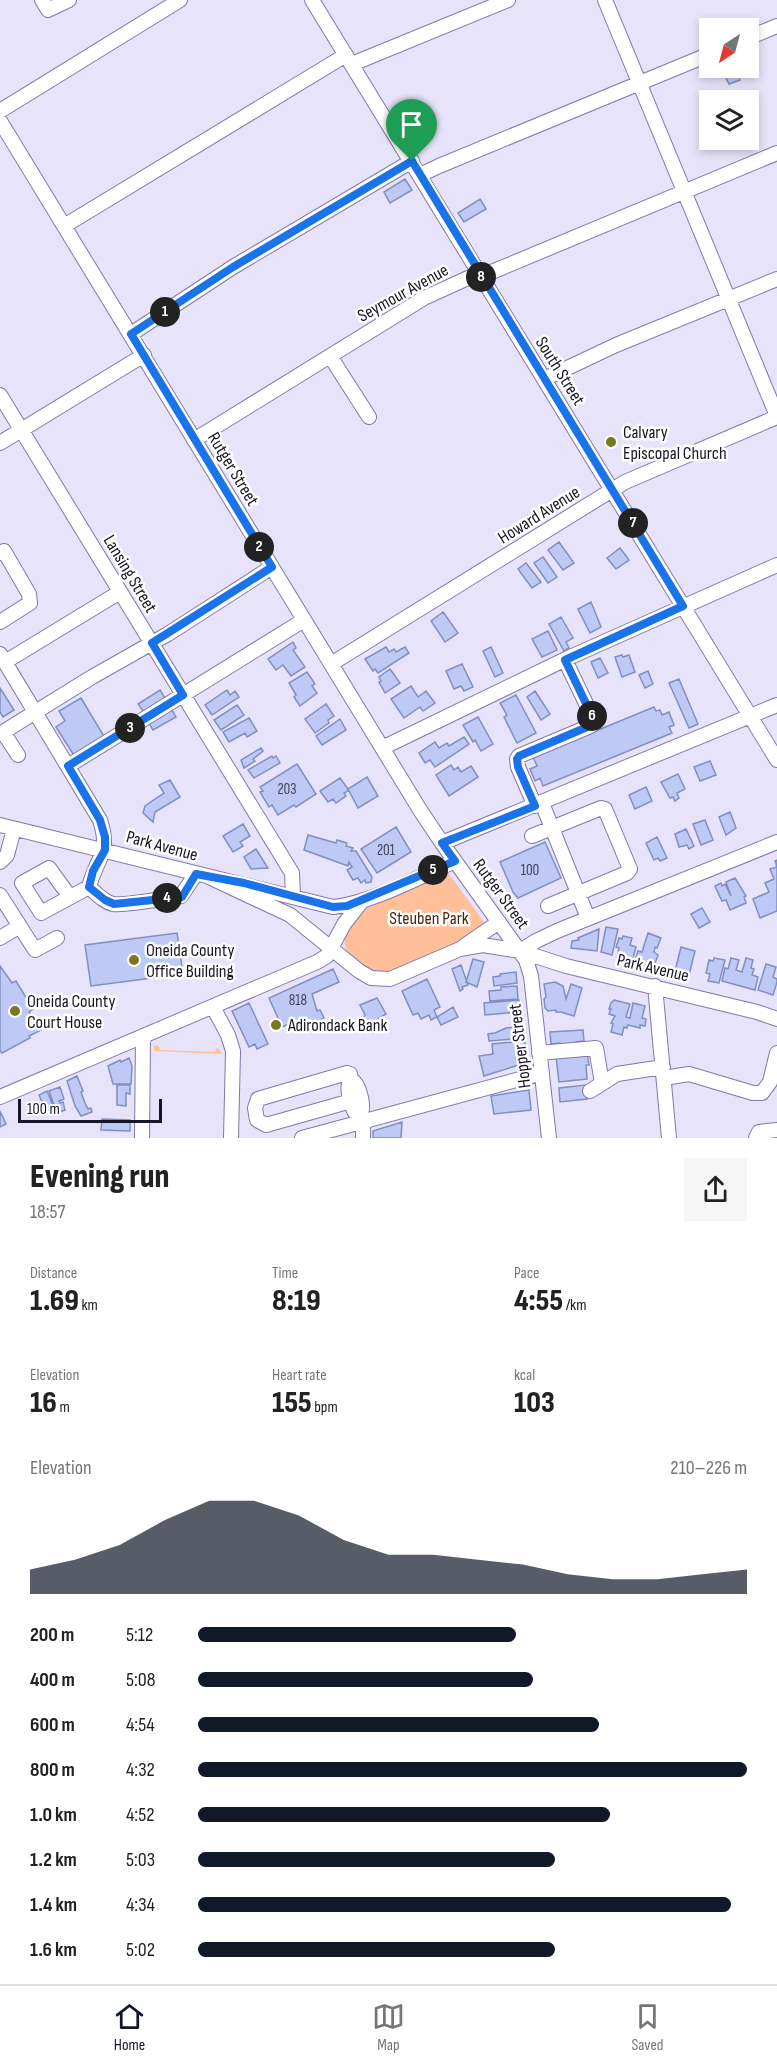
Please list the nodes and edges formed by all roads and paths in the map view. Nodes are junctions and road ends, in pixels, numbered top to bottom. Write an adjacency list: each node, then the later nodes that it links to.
1 (42, 0): 2 (street)
2 (69, 0)
3 (180, 0): 12 (street)
4 (312, 0): 9 (street, South Street)
5 (508, 0): 9 (street)
6 (605, 0): 11 (street)
7 (777, 26): 8 (street)
8 (759, 33)
9 (349, 59): 16 (street, South Street); 19 (street)
10 (699, 59): 11 (street)
11 (639, 84): 17 (street); 18 (street)
12 (0, 111)
13 (0, 121): 14 (street, Rutger Street)
14 (6, 144): 19 (street, Rutger Street)
15 (777, 153): 18 (street, Seymour Avenue)
16 (412, 161): 17 (street, South Street); 23 (street)
17 (420, 175): 20 (street, South Street)
18 (685, 191): 20 (street, Seymour Avenue); 22 (street)
19 (64, 226): 23 (street, Rutger Street)
20 (480, 275): 25 (street, Seymour Avenue); 26 (street, South Street)
21 (777, 279): 22 (street)
22 (730, 299): 26 (street); 28 (street)
23 (131, 334): 24 (street, Rutger Street)
24 (144, 355): 30 (street); 31 (street, Rutger Street)
25 (330, 356): 29 (street); 31 (street, Seymour Avenue)
26 (544, 380): 33 (street, South Street)
27 (0, 395): 30 (street, Lansing Street)
28 (777, 416): 33 (street, Howard Avenue)
29 (369, 417)
30 (21, 430): 32 (street); 37 (street, Lansing Street)
31 (194, 440): 36 (street, Rutger Street)
32 (0, 444)
33 (612, 490): 38 (street, South Street); 44 (street, Howard Avenue)
34 (0, 553): 40 (street)
35 (777, 565): 38 (street)
36 (272, 567): 39 (street, Rutger Street); 41 (street)
37 (120, 592): 41 (street, Lansing Street); 42 (street)
38 (683, 606): 43 (street); 48 (street, South Street)
39 (304, 620): 44 (street, Rutger Street); 45 (street)
40 (0, 622)
41 (152, 643): 45 (street, Lansing Street); 47 (street)
42 (2, 658): 47 (street)
43 (565, 660): 50 (street); 54 (street)
44 (332, 664): 50 (street, Rutger Street)
45 (183, 695): 53 (street); 69 (street, Lansing Street)
46 (777, 705): 48 (street)
47 (35, 712): 49 (street); 53 (street)
48 (750, 716): 52 (street, South Street); 54 (street)
49 (1, 736): 51 (street)
50 (382, 748): 60 (street, Rutger Street)
51 (15, 757)
52 (777, 760)
53 (68, 766): 61 (street)
54 (538, 804): 56 (street); 60 (street)
55 (0, 825): 57 (street, Park Avenue)
56 (552, 828): 58 (street); 66 (street); 66 (street)
57 (15, 829): 61 (street, Park Avenue); 63 (street)
58 (532, 836)
59 (777, 842): 72 (street)
60 (442, 843): 62 (street, Rutger Street)
61 (105, 850): 64 (street, Park Avenue); 65 (street)
62 (455, 861): 70 (street); 73 (street, Rutger Street)
63 (0, 862)
64 (203, 876): 65 (street); 69 (street, Park Avenue); 78 (street, Park Avenue)
65 (89, 887): 68 (street)
66 (578, 893): 71 (street); 72 (street)
67 (0, 895): 74 (street)
68 (70, 897)
69 (293, 897): 70 (street, Park Avenue)
70 (363, 900): 78 (street)
71 (548, 906)
72 (588, 918): 79 (street)
73 (499, 922): 77 (street); 79 (street, Rutger Street)
74 (20, 926): 75 (street); 76 (street)
75 (0, 938)
76 (57, 938)
77 (460, 948): 78 (street); 79 (street)
78 (331, 949): 81 (street)
79 (520, 951): 80 (street, Park Avenue); 84 (street, Hopper Street)
80 (655, 986): 82 (street, Park Avenue); 87 (street)
81 (213, 1007): 83 (street); 94 (street)
82 (777, 1019)
83 (143, 1036): 89 (street); 93 (street)
84 (539, 1053): 86 (street, Hopper Street); 87 (street)
85 (777, 1053): 87 (street)
86 (542, 1073): 91 (street); 97 (street, Hopper Street)
87 (663, 1073): 98 (street)
88 (351, 1079): 90 (street); 90 (street); 91 (street)
89 (0, 1097)
90 (351, 1101): 91 (street)
91 (361, 1119): 95 (street); 96 (street)
92 (777, 1130): 99 (street)
93 (142, 1138)
94 (231, 1138)
95 (302, 1138)
96 (363, 1138)
97 (549, 1138)
98 (669, 1138)
99 (756, 1138)

